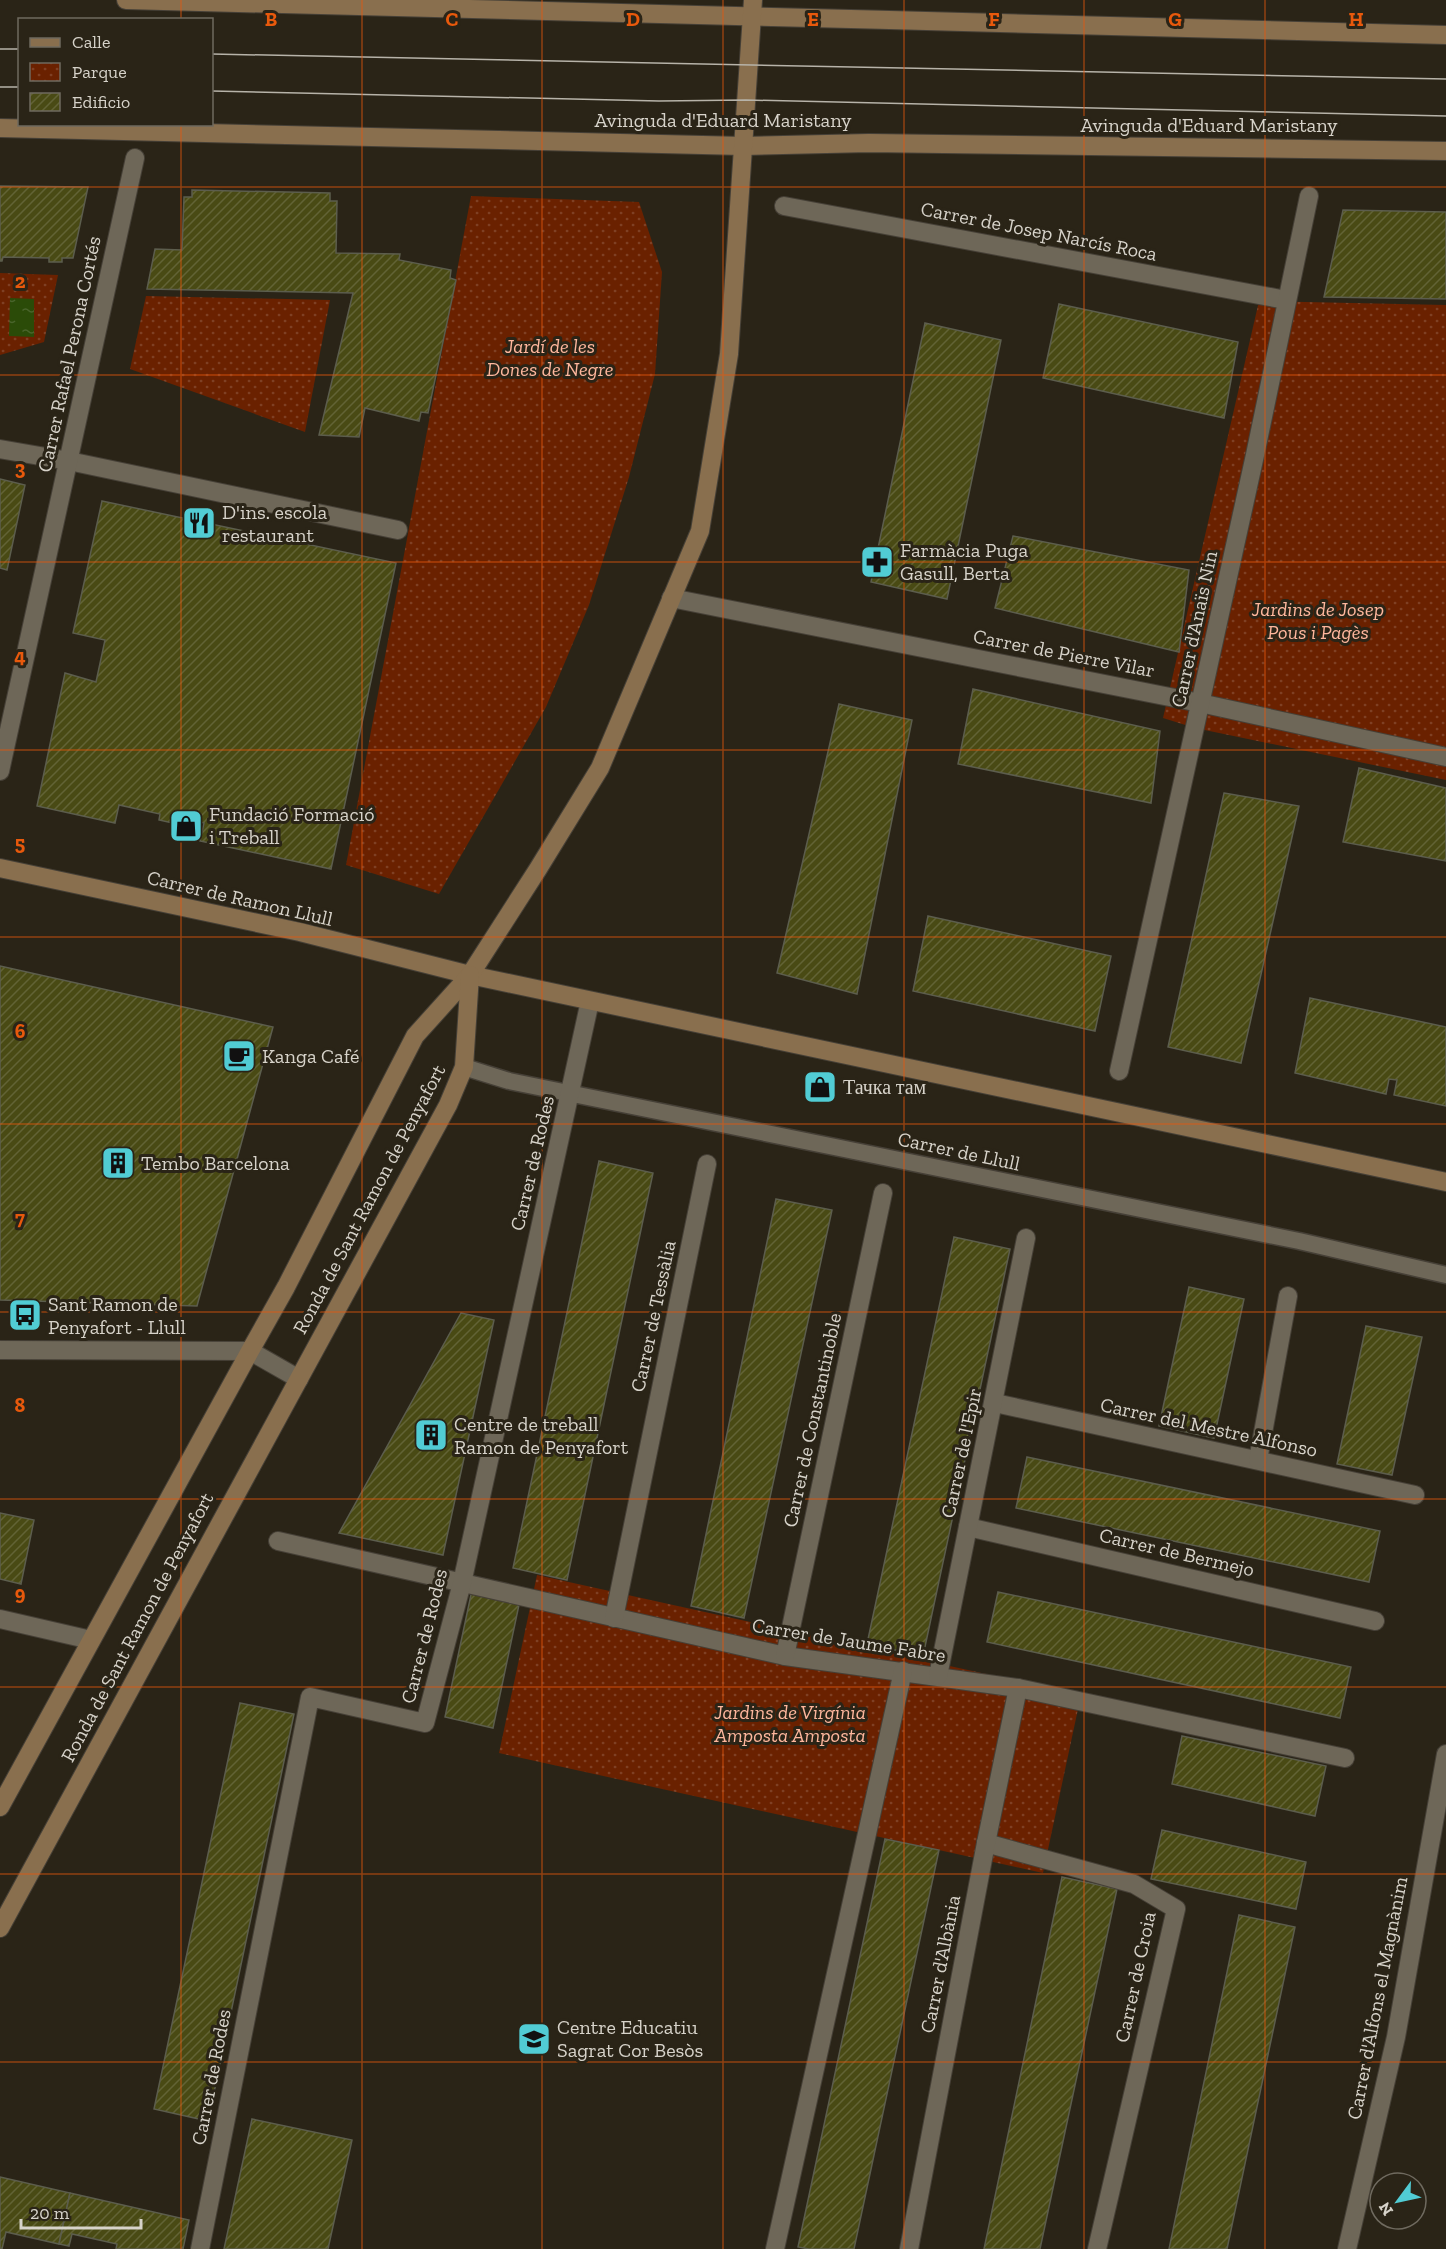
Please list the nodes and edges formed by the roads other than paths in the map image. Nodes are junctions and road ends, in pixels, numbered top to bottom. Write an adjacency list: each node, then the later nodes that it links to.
1 (126, 0): 2 (main road)
2 (753, 8): 3 (main road); 5 (main road)
3 (1446, 35)
4 (0, 128): 5 (main road, Avinguda d'Eduard Maristany)
5 (743, 146): 6 (main road, Avinguda d'Eduard Maristany); 14 (main road)
6 (1446, 151)
7 (135, 158): 12 (street, Carrer Rafael Perona Cortés)
8 (1309, 196): 10 (street, Carrer d'Anaïs Nin)
9 (784, 206): 10 (street, Carrer de Josep Narcís Roca)
10 (1286, 300): 15 (street, Carrer d'Anaïs Nin)
11 (0, 449): 12 (street)
12 (69, 461): 13 (street); 17 (street, Carrer Rafael Perona Cortés)
13 (398, 530)
14 (671, 597): 15 (street, Carrer de Pierre Vilar); 19 (main road)
15 (1200, 703): 16 (street, Carrer de Pierre Vilar); 22 (street, Carrer d'Anaïs Nin)
16 (1446, 757)
17 (0, 771)
18 (0, 868): 19 (main road, Carrer de Ramon Llull)
19 (470, 975): 20 (main road); 21 (main road, Ronda de Sant Ramon de Penyafort); 31 (main road, Ronda de Sant Ramon de Penyafort)
20 (590, 1000): 23 (street, Carrer de Rodes); 25 (main road)
21 (465, 1067): 23 (lane, Carrer de Llull); 32 (main road, Ronda de Sant Ramon de Penyafort)
22 (1119, 1071)
23 (570, 1093): 28 (lane, Carrer de Llull); 38 (street, Carrer de Rodes)
24 (708, 1164): 39 (street, Carrer de Tessàlia)
25 (1446, 1182)
26 (883, 1193): 43 (street, Carrer de Constantinoble)
27 (1026, 1238): 33 (street, Carrer de l'Epir)
28 (1446, 1275)
29 (1288, 1296): 34 (street)
30 (0, 1350): 31 (street)
31 (250, 1351): 32 (street); 42 (main road, Ronda de Sant Ramon de Penyafort)
32 (299, 1378): 51 (main road, Ronda de Sant Ramon de Penyafort)
33 (995, 1403): 34 (street, Carrer del Mestre Alfonso); 36 (street, Carrer de l'Epir)
34 (1258, 1460): 35 (street, Carrer del Mestre Alfonso)
35 (1415, 1495)
36 (968, 1527): 41 (street, Carrer de Bermejo); 45 (street, Carrer de l'Epir)
37 (278, 1541): 38 (street, Carrer de Jaume Fabre)
38 (462, 1583): 39 (street, Carrer de Jaume Fabre); 52 (street, Carrer de Rodes)
39 (614, 1618): 43 (street, Carrer de Jaume Fabre)
40 (0, 1619): 42 (street)
41 (1375, 1621)
42 (91, 1640): 49 (main road, Ronda de Sant Ramon de Penyafort)
43 (785, 1656): 44 (street, Carrer de Jaume Fabre)
44 (903, 1671): 45 (street, Carrer de Jaume Fabre); 53 (street)
45 (938, 1676): 46 (street, Carrer de Jaume Fabre)
46 (1018, 1688): 48 (street, Carrer de Jaume Fabre); 50 (street, Carrer d'Albània)
47 (1446, 1754): 56 (street, Carrer d'Alfons el Magnànim)
48 (1345, 1758)
49 (0, 1807)
50 (986, 1843): 54 (street, Carrer d'Albània); 55 (street, Carrer de Croia)
51 (0, 1928)
52 (200, 2249)
53 (775, 2249)
54 (909, 2249)
55 (1097, 2249)
56 (1347, 2249)

